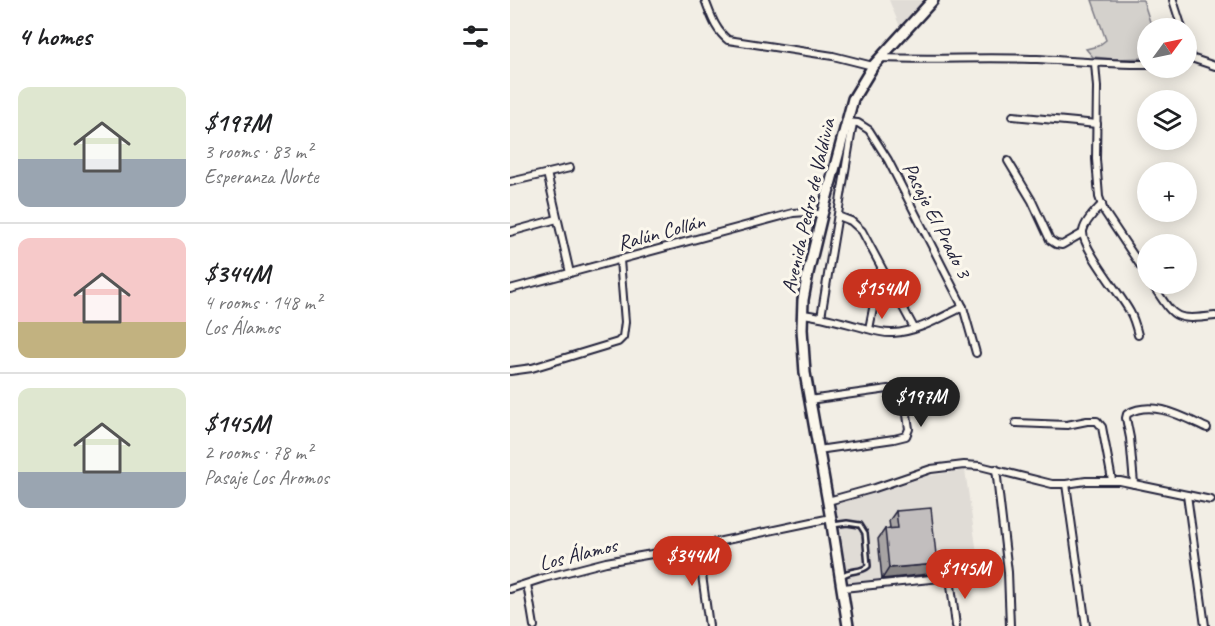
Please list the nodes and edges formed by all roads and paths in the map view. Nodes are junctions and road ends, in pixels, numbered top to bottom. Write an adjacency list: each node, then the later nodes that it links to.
1 (705, 0): 9 (street)
2 (933, 0): 5 (main road, Avenida Pedro de Valdivia)
3 (1173, 0): 4 (street)
4 (1179, 18)
5 (880, 57): 7 (street); 9 (main road, Avenida Pedro de Valdivia)
6 (1197, 60): 10 (street)
7 (1095, 63): 8 (street); 13 (street)
8 (1137, 64)
9 (873, 66): 12 (main road, Avenida Pedro de Valdivia)
10 (1215, 66)
11 (1013, 116): 13 (street)
12 (850, 122): 19 (main road, Avenida Pedro de Valdivia); 20 (street); 30 (street, Pasaje El Prado 3)
13 (1097, 124): 18 (street)
14 (1008, 161): 23 (street)
15 (570, 168): 16 (street)
16 (547, 173): 17 (street); 21 (street)
17 (510, 182)
18 (1102, 204): 23 (street); 25 (street)
19 (822, 215): 24 (street, Ralún Collán); 31 (main road, Avenida Pedro de Valdivia)
20 (838, 216): 26 (street); 32 (street)
21 (557, 219): 22 (street); 27 (street)
22 (510, 232)
23 (1083, 233): 36 (street)
24 (620, 260): 27 (street, Ralún Collán); 38 (street)
25 (1137, 260)
26 (881, 267): 34 (street); 35 (street)
27 (570, 273): 28 (street, Ralún Collán)
28 (510, 289)
29 (1159, 294): 33 (street)
30 (963, 307): 34 (street); 37 (street, Pasaje El Prado 3)
31 (802, 314): 32 (street); 39 (main road, Avenida Pedro de Valdivia)
32 (821, 316): 35 (street)
33 (1215, 316)
34 (914, 328): 35 (street)
35 (870, 329)
36 (1138, 335)
37 (976, 353)
38 (510, 371)
39 (809, 400): 42 (main road, Avenida Pedro de Valdivia); 42 (street)
40 (1016, 423): 44 (street)
41 (1207, 428): 46 (street)
42 (818, 450): 49 (main road, Avenida Pedro de Valdivia)
43 (996, 469): 45 (street); 49 (street); 59 (street)
44 (1112, 480): 45 (street); 46 (street)
45 (1066, 484): 60 (street)
46 (1134, 484): 47 (street)
47 (1187, 495): 48 (street); 61 (street)
48 (1211, 500)
49 (828, 501): 50 (main road, Avenida Pedro de Valdivia)
50 (832, 521): 51 (street, Los Álamos); 52 (main road, Avenida Pedro de Valdivia); 52 (lane)
51 (698, 546): 53 (street, Los Álamos); 56 (street)
52 (842, 583): 57 (main road, Avenida Pedro de Valdivia); 58 (street)
53 (527, 584): 54 (street, Los Álamos); 55 (street)
54 (510, 589)
55 (534, 626)
56 (709, 626)
57 (848, 626)
58 (956, 626)
59 (1010, 626)
60 (1086, 626)
61 (1205, 626)

